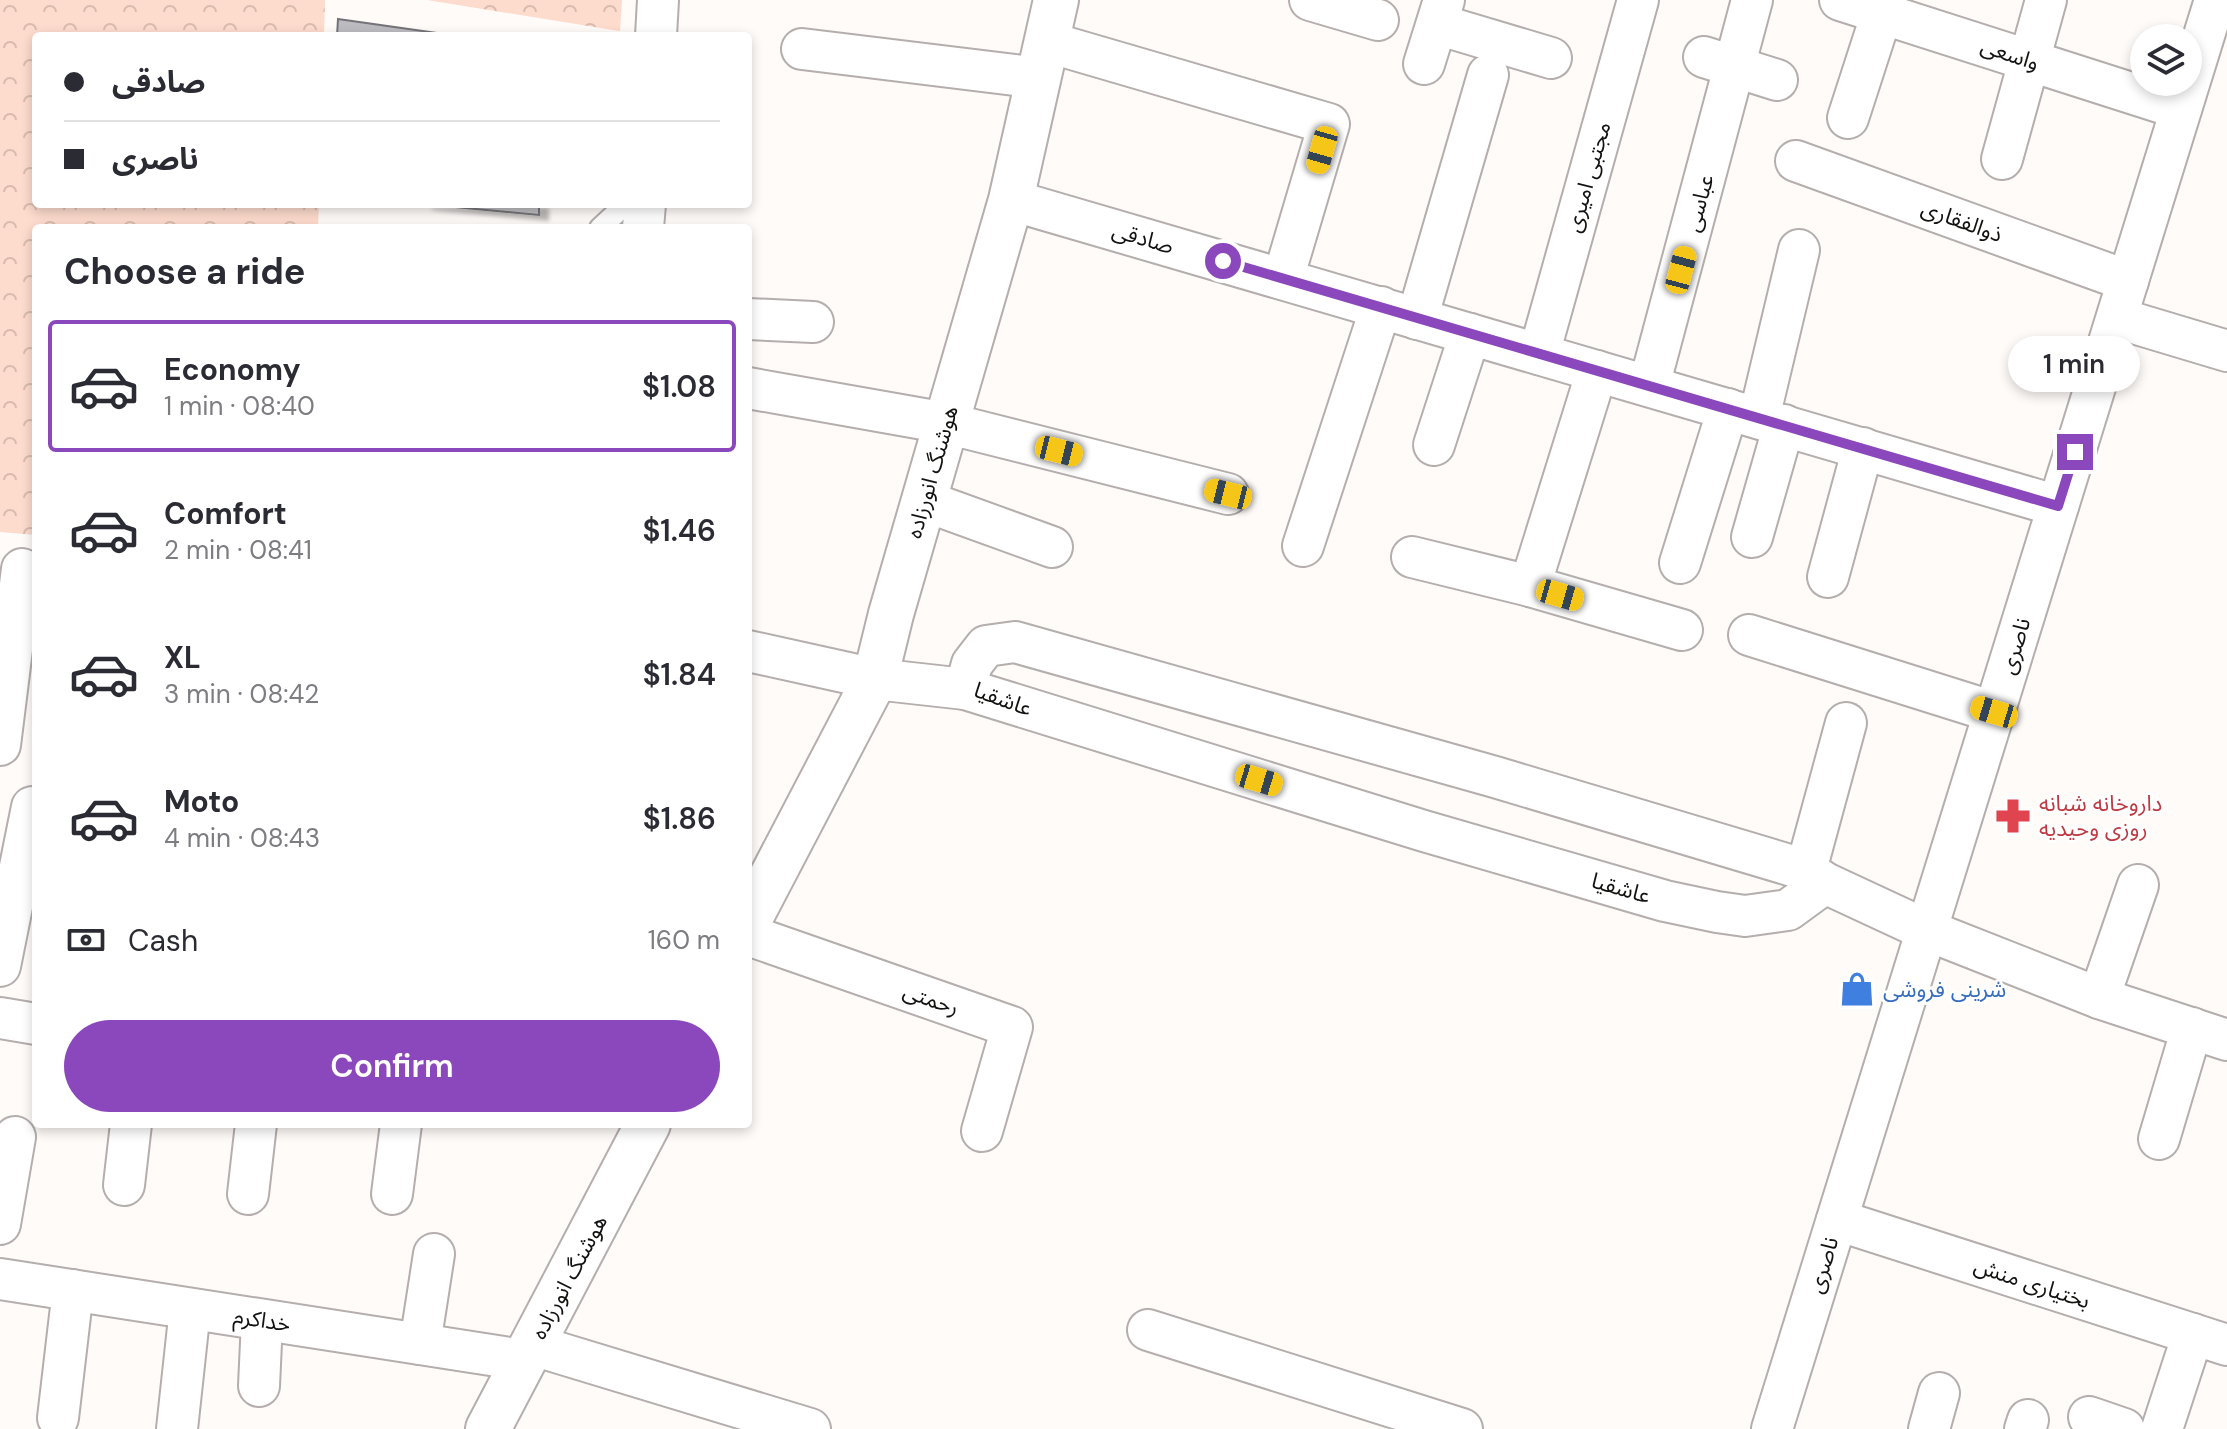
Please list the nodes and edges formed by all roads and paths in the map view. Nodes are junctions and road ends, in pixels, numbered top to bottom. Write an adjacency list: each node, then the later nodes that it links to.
1 (658, 0): 12 (street)
2 (1056, 0): 15 (main road, هوشنگ انورزاده)
3 (1310, 0): 11 (street)
4 (1638, 0): 37 (street, مجتبی امیری)
5 (1752, 0): 18 (street, عباسی)
6 (1840, 0): 10 (street, واسعی)
7 (2046, 0): 16 (street)
8 (2215, 0): 17 (street, ناصری)
9 (1440, 12): 14 (street); 19 (street)
10 (1907, 12): 16 (street, واسعی); 23 (street)
11 (1378, 20)
12 (656, 32)
13 (802, 49): 15 (street)
14 (1551, 58)
15 (1043, 60): 26 (main road, هوشنگ انورزاده); 30 (street)
16 (2029, 60): 22 (street, واسعی); 24 (street)
17 (2212, 61): 22 (street, ناصری)
18 (1720, 62): 21 (street); 39 (street, عباسی)
19 (1424, 64)
20 (1488, 75): 32 (street)
21 (1777, 80)
22 (2181, 109): 31 (street, ناصری)
23 (1848, 118)
24 (2002, 159)
25 (1796, 161): 31 (street, ذوالفقاری)
26 (1011, 200): 30 (street, صادقی); 42 (main road, هوشنگ انورزاده)
27 (622, 208): 28 (lane)
28 (604, 224)
29 (1799, 250): 41 (street)
30 (1283, 279): 32 (street, صادقی)
31 (2122, 300): 36 (street, ذوالفقاری); 47 (street, ناصری)
32 (1399, 313): 35 (street, صادقی); 49 (street)
33 (752, 319): 34 (street)
34 (813, 322)
35 (1470, 334): 37 (street, صادقی); 43 (street)
36 (2227, 351)
37 (1539, 354): 38 (street, صادقی)
38 (1597, 371): 39 (street, صادقی); 55 (street)
39 (1649, 386): 41 (street, صادقی)
40 (752, 389): 42 (street)
41 (1757, 417): 44 (street, صادقی); 48 (street); 52 (street)
42 (946, 423): 45 (street); 46 (main road, هوشنگ انورزاده)
43 (1434, 445)
44 (1863, 448): 47 (street, صادقی); 54 (street)
45 (1228, 494)
46 (925, 501): 50 (street); 59 (main road, هوشنگ انورزاده)
47 (2058, 506): 61 (street, ناصری)
48 (1752, 537)
49 (1303, 546)
50 (1052, 547)
51 (1412, 557): 55 (street)
52 (1680, 563)
53 (19, 569): 63 (street)
54 (1828, 577)
55 (1530, 586): 56 (street)
56 (1682, 630)
57 (1749, 635): 61 (street)
58 (752, 652): 59 (street)
59 (875, 679): 60 (street); 67 (main road, هوشنگ انورزاده)
60 (965, 689): 65 (street, عاشقیا); 65 (street, عاشقیا)
61 (1994, 712): 68 (street, ناصری)
62 (1846, 723): 65 (street)
63 (0, 745)
64 (23, 806): 70 (street)
65 (1816, 876): 68 (street, عاشقیا)
66 (2138, 885): 71 (street)
67 (752, 914)
68 (1924, 929): 71 (street, عاشقیا); 85 (street, ناصری)
69 (752, 936): 79 (street, رحمتی)
70 (0, 966)
71 (2099, 998): 74 (street, عاشقیا)
72 (0, 1018): 73 (street)
73 (32, 1023)
74 (2209, 1034): 81 (street)
75 (131, 1128): 82 (street)
76 (256, 1128): 83 (street)
77 (400, 1128): 84 (street)
78 (646, 1128): 95 (main road, هوشنگ انورزاده)
79 (982, 1131)
80 (15, 1137): 86 (street)
81 (2159, 1139)
82 (124, 1185)
83 (248, 1194)
84 (392, 1194)
85 (1837, 1220): 93 (street, بختیاری منش); 102 (street, ناصری)
86 (0, 1224)
87 (434, 1254): 94 (street)
88 (0, 1279): 89 (street, خداکرم)
89 (73, 1290): 90 (street, خداکرم); 97 (street)
90 (190, 1309): 91 (street, خداکرم); 98 (street)
91 (262, 1320): 94 (street, خداکرم); 96 (street)
92 (1148, 1330): 101 (street)
93 (2210, 1340): 103 (street)
94 (420, 1344): 95 (street, خداکرم)
95 (528, 1353): 99 (main road, هوشنگ انورزاده); 100 (street, خداکرم)
96 (259, 1386)
97 (58, 1418)
98 (177, 1429)
99 (488, 1429)
100 (810, 1429)
101 (1462, 1429)
102 (1772, 1429)
103 (2162, 1429)

